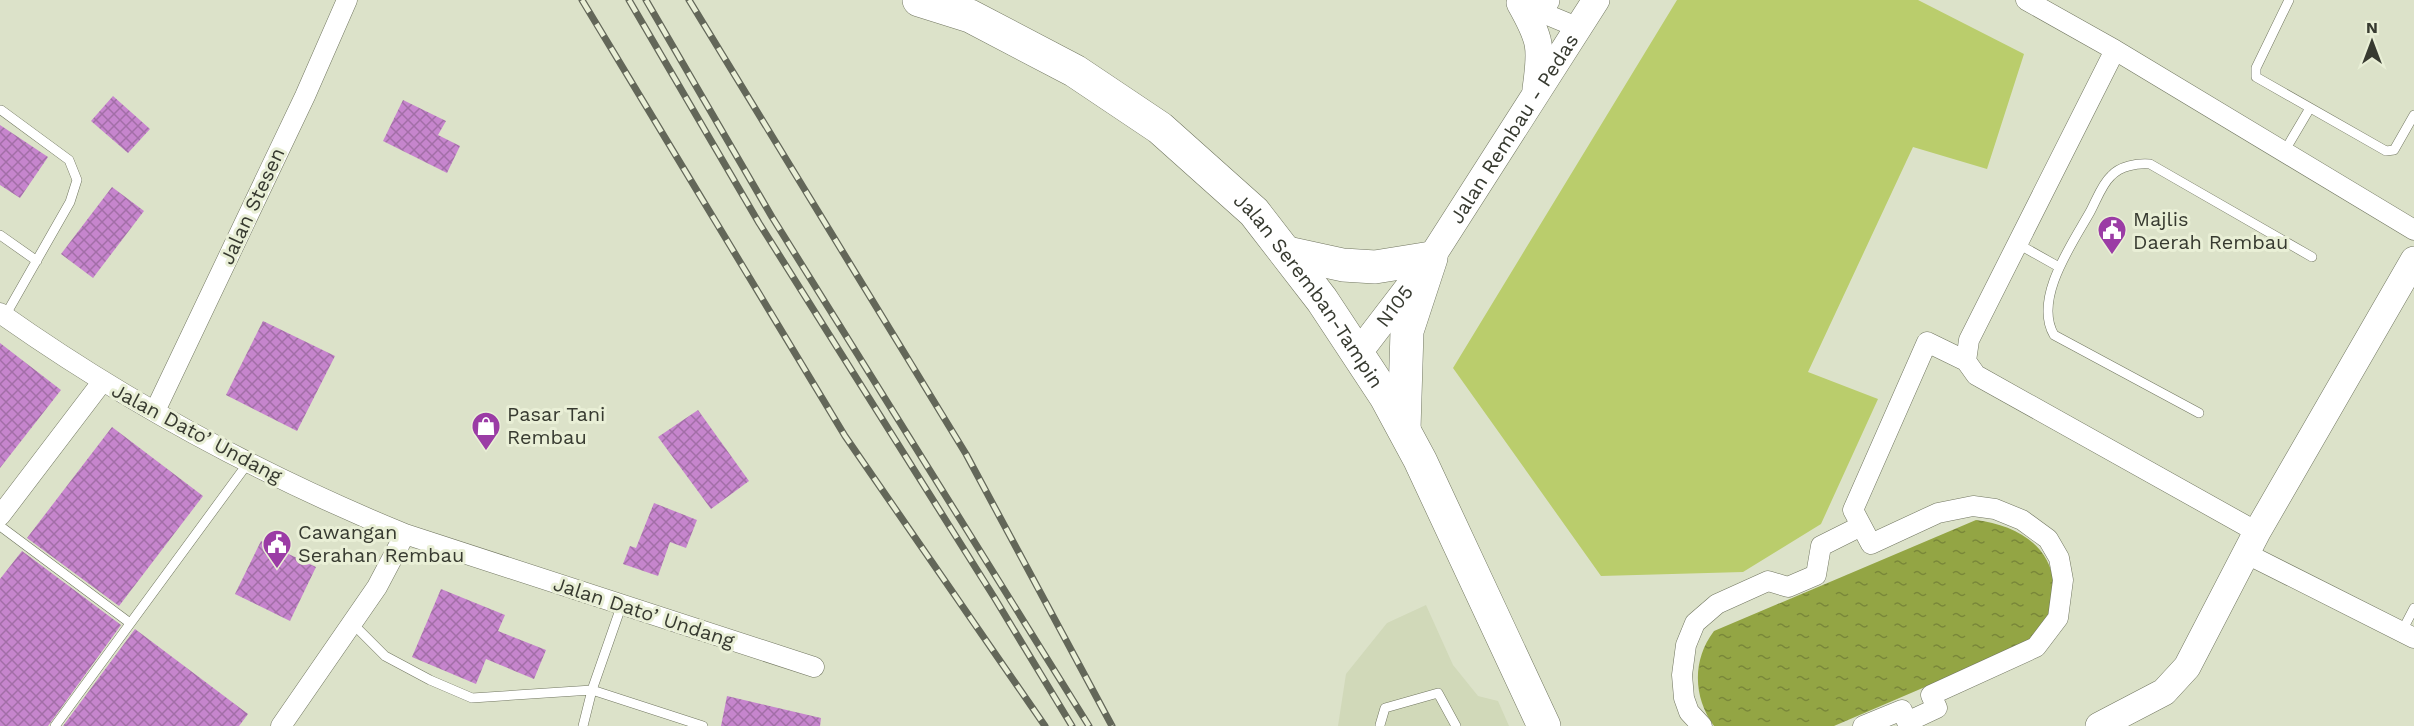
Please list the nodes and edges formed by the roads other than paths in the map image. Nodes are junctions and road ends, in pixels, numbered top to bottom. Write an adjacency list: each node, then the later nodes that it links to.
1 (346, 0): 28 (street, Jalan Stesen)
2 (919, 0): 18 (highway, Jalan Seremban-Tampin)
3 (1546, 0): 7 (main road)
4 (1596, 0): 8 (main road, Jalan Rembau - Pedas / N105)
5 (2026, 0): 9 (street)
6 (2289, 0): 11 (lane)
7 (1516, 2): 8 (street); 10 (main road)
8 (1579, 28): 10 (main road, Jalan Rembau - Pedas / N105)
9 (2115, 50): 14 (street); 17 (street)
10 (1535, 99): 20 (main road, Jalan Rembau - Pedas / N105)
11 (2310, 108): 13 (lane); 14 (lane)
12 (1, 110): 22 (lane)
13 (2414, 115)
14 (2284, 152): 15 (street)
15 (2414, 230)
16 (0, 235): 22 (lane)
17 (2018, 244): 23 (lane); 26 (street)
18 (1288, 253): 20 (highway); 25 (highway, Jalan Seremban-Tampin)
19 (2312, 257): 23 (lane)
20 (1431, 258): 25 (main road, N105 / N105); 30 (highway)
21 (2414, 260): 36 (main road)
22 (37, 261): 24 (lane)
23 (2060, 267): 29 (lane)
24 (3, 315): 27 (street, Jalan Dato’ Undang)
25 (1359, 352): 30 (highway, Jalan Seremban-Tampin)
26 (1966, 361): 34 (street); 36 (street)
27 (102, 382): 28 (street, Jalan Dato’ Undang); 32 (street)
28 (155, 411): 31 (street, Jalan Dato’ Undang)
29 (2199, 413)
30 (1404, 429): 51 (highway, Jalan Seremban-Tampin)
31 (248, 463): 35 (street, Jalan Dato’ Undang); 40 (lane)
32 (0, 516)
33 (0, 526): 40 (lane)
34 (1861, 526): 52 (street); 53 (street)
35 (405, 534): 37 (street, Jalan Dato’ Undang); 39 (street)
36 (2251, 542): 41 (street); 44 (main road)
37 (622, 604): 42 (street, Jalan Dato’ Undang); 43 (lane)
38 (2414, 608): 41 (lane)
39 (352, 623): 43 (lane); 47 (street)
40 (130, 624): 46 (lane)
41 (2408, 634)
42 (814, 667)
43 (592, 690): 48 (lane); 49 (lane)
44 (2110, 724)
45 (1380, 725): 50 (lane)
46 (56, 726)
47 (281, 726)
48 (583, 726)
49 (703, 726)
50 (1456, 726)
51 (1544, 726)
52 (1702, 726)
53 (1863, 726)

